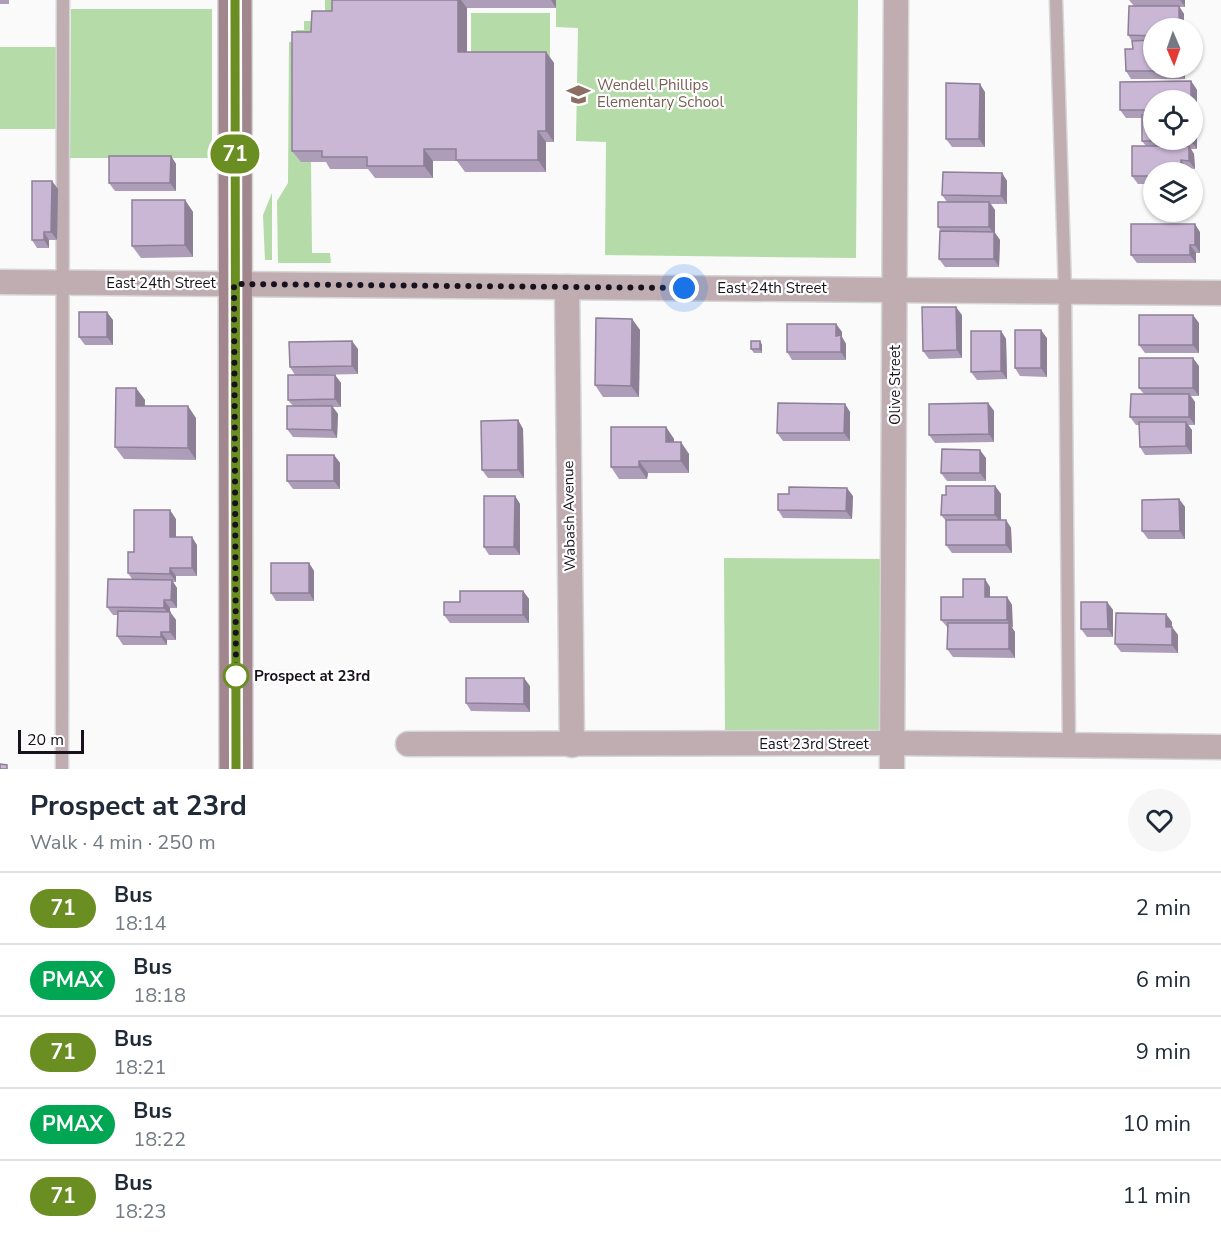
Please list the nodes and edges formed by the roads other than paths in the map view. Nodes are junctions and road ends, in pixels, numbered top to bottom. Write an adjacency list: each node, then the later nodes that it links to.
1 (63, 0): 6 (lane)
2 (235, 0): 7 (main road)
3 (896, 0): 9 (street, Olive Street)
4 (1056, 0): 10 (lane)
5 (0, 282): 6 (street, East 24th Street)
6 (64, 283): 7 (street, East 24th Street); 17 (lane)
7 (234, 284): 8 (street, East 24th Street); 18 (main road)
8 (567, 287): 9 (street, East 24th Street); 14 (street, Wabash Avenue)
9 (896, 289): 10 (street, East 24th Street); 12 (street, Olive Street)
10 (1065, 291): 11 (street, East 24th Street); 15 (lane)
11 (1221, 292)
12 (892, 743): 14 (street, East 23rd Street); 15 (street, East 23rd Street); 19 (street, Olive Street)
13 (408, 744): 14 (street, East 23rd Street)
14 (572, 745)
15 (1069, 745): 16 (street, East 23rd Street)
16 (1221, 747)
17 (62, 769)
18 (236, 769)
19 (892, 769)

